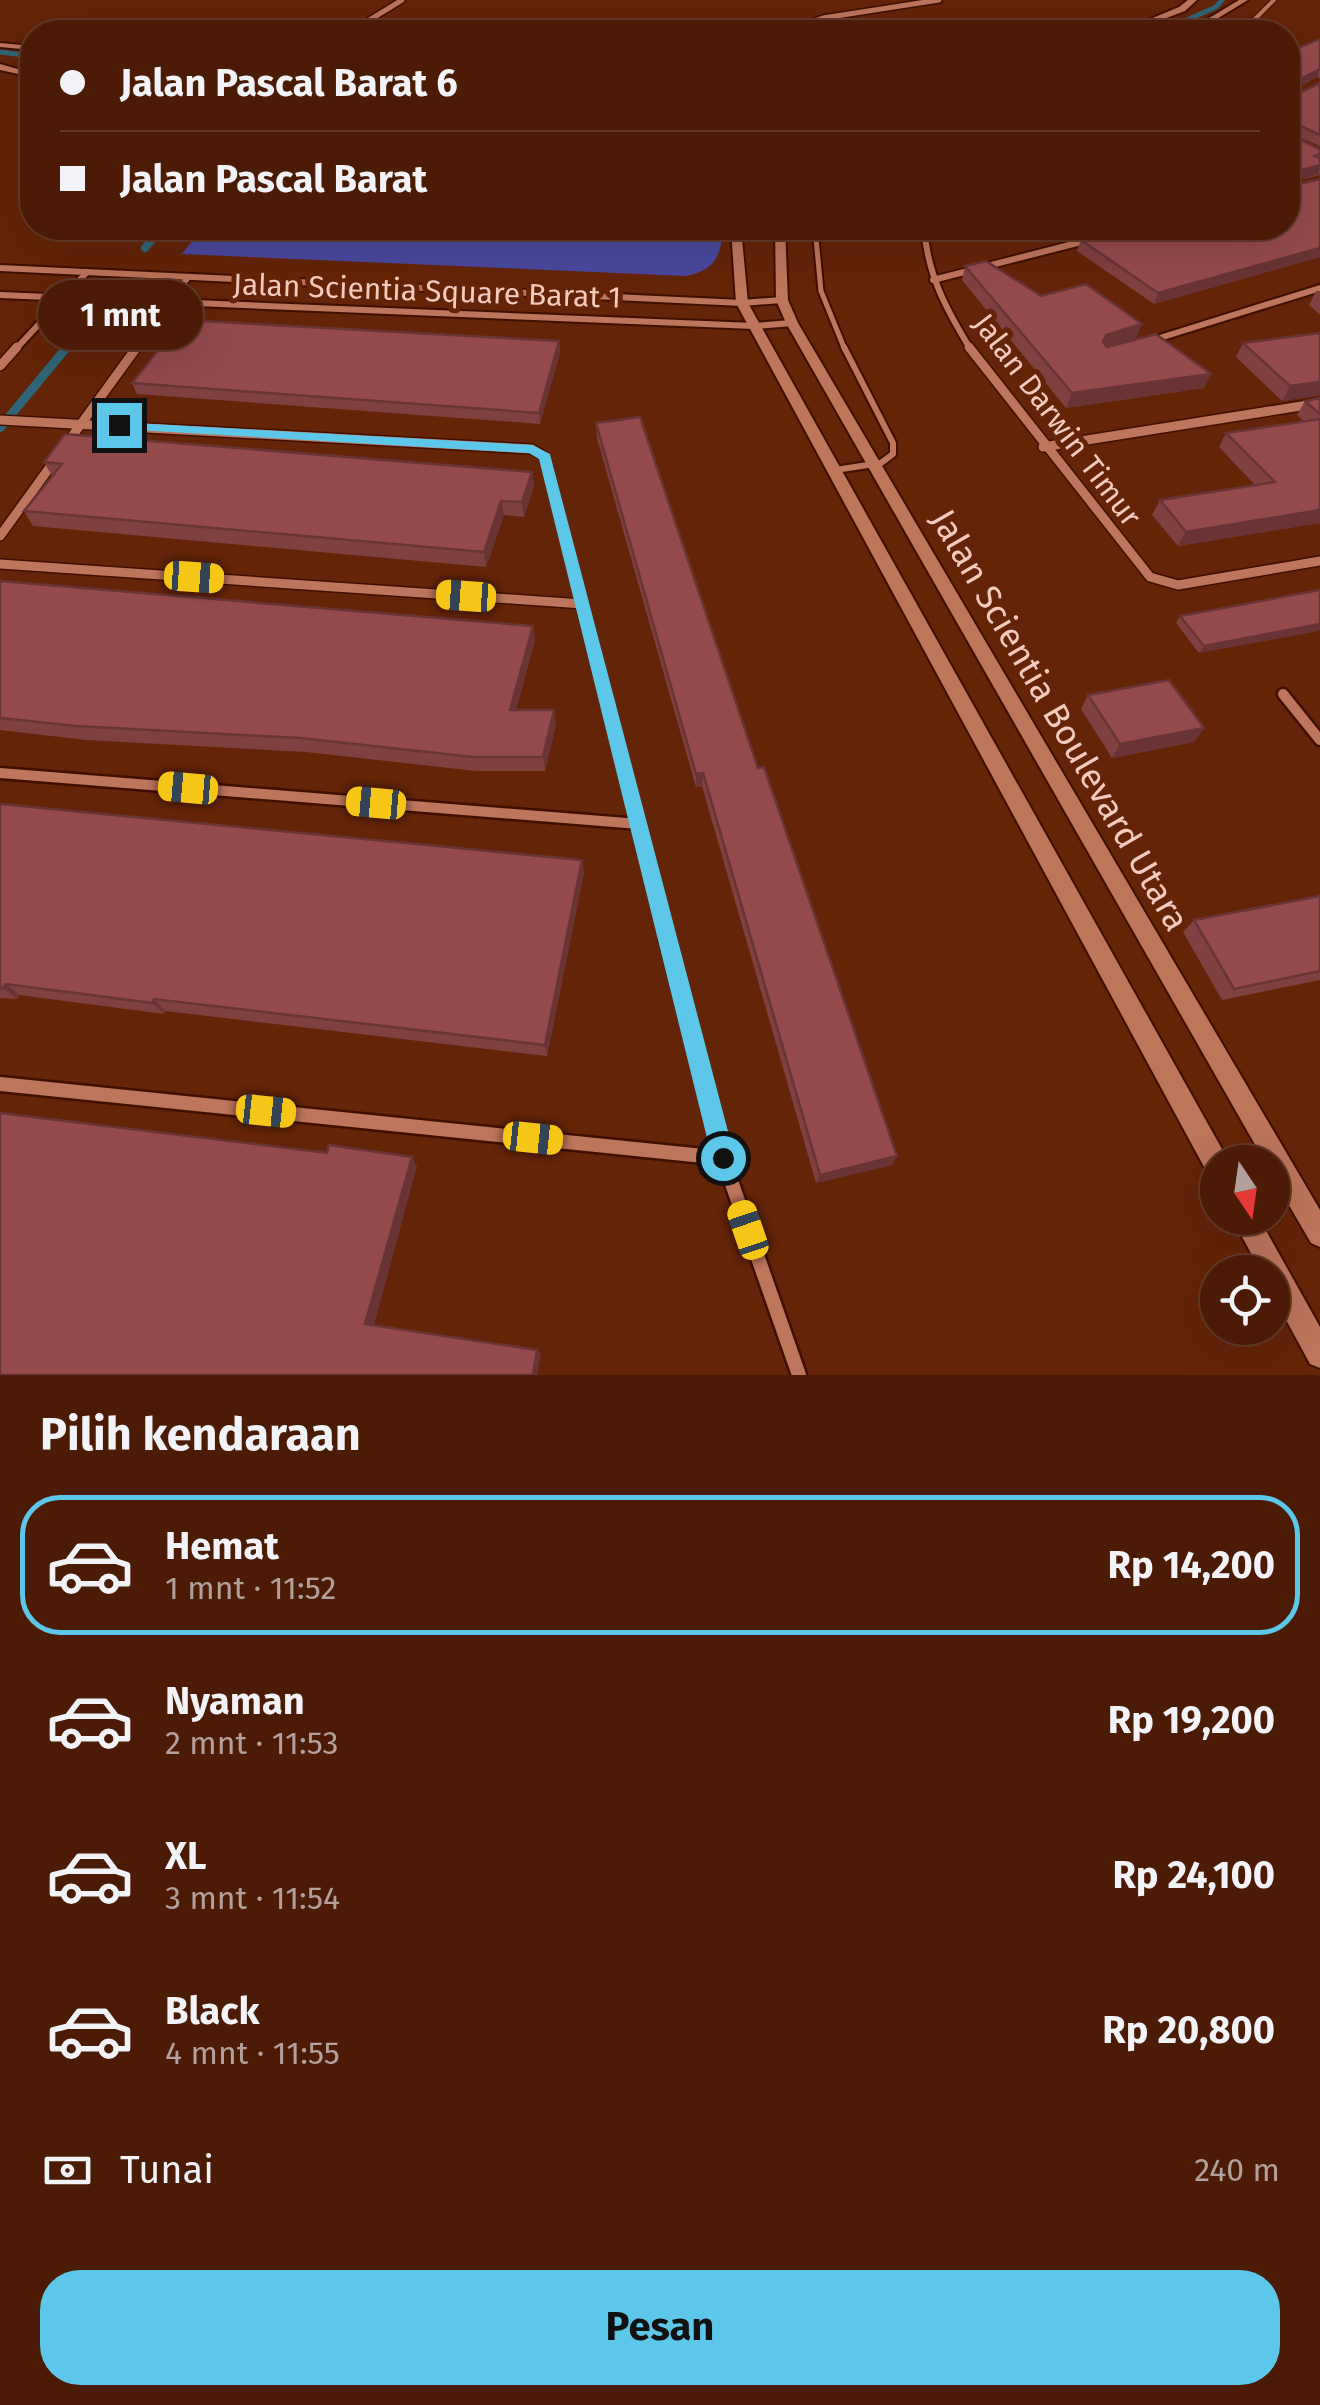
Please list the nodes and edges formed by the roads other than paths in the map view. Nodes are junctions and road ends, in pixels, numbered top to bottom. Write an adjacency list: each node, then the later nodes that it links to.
1 (402, 0): 6 (street)
2 (939, 0): 7 (street)
3 (1193, 0): 8 (street)
4 (1244, 0): 9 (street)
5 (1274, 0): 10 (lane)
6 (370, 20)
7 (824, 20)
8 (1153, 20)
9 (1210, 20)
10 (1253, 20)
11 (737, 240): 24 (street, Jalan Scientia Boulevard Utara)
12 (780, 240): 23 (street, Jalan Scientia Boulevard Utara)
13 (816, 240): 34 (lane)
14 (926, 240): 19 (street, Jalan Darwin Timur)
15 (1089, 240): 19 (street)
16 (0, 268): 17 (street, Jalan Scientia Square Barat 1)
17 (87, 272): 18 (street, Jalan Scientia Square Barat 1); 22 (street)
18 (188, 277): 24 (street, Jalan Scientia Square Barat 1); 25 (street)
19 (933, 280): 33 (street, Jalan Darwin Timur)
20 (1320, 288): 28 (street)
21 (0, 297): 22 (street, Jalan Scientia Square Barat 1)
22 (61, 298): 25 (street, Jalan Scientia Square Barat 1); 29 (street)
23 (782, 300): 24 (street, Jalan Scientia Square Barat 1); 26 (street, Jalan Scientia Boulevard Utara)
24 (742, 303): 27 (street, Jalan Scientia Boulevard Utara)
25 (169, 304): 27 (street, Jalan Scientia Square Barat 1); 32 (street)
26 (792, 323): 27 (street, Jalan Scientia Square Barat 1); 34 (street, Jalan Scientia Boulevard Utara)
27 (754, 326): 35 (street, Jalan Scientia Boulevard Utara)
28 (1142, 344)
29 (0, 366)
30 (1320, 403): 33 (street)
31 (0, 420): 32 (street)
32 (82, 423): 36 (street); 39 (street)
33 (1043, 447): 37 (street, Jalan Darwin Timur)
34 (872, 465): 35 (lane); 47 (street, Jalan Scientia Boulevard Utara)
35 (834, 470): 45 (street, Jalan Scientia Boulevard Utara)
36 (0, 536)
37 (1320, 561)
38 (0, 564): 39 (street)
39 (582, 604): 43 (street)
40 (1283, 694): 41 (street)
41 (1320, 740)
42 (0, 773): 43 (street)
43 (638, 824): 46 (street)
44 (0, 1084): 46 (street)
45 (1205, 1145)
46 (723, 1158): 50 (street)
47 (1320, 1234)
48 (1254, 1235): 49 (street)
49 (1320, 1354)
50 (799, 1375)

